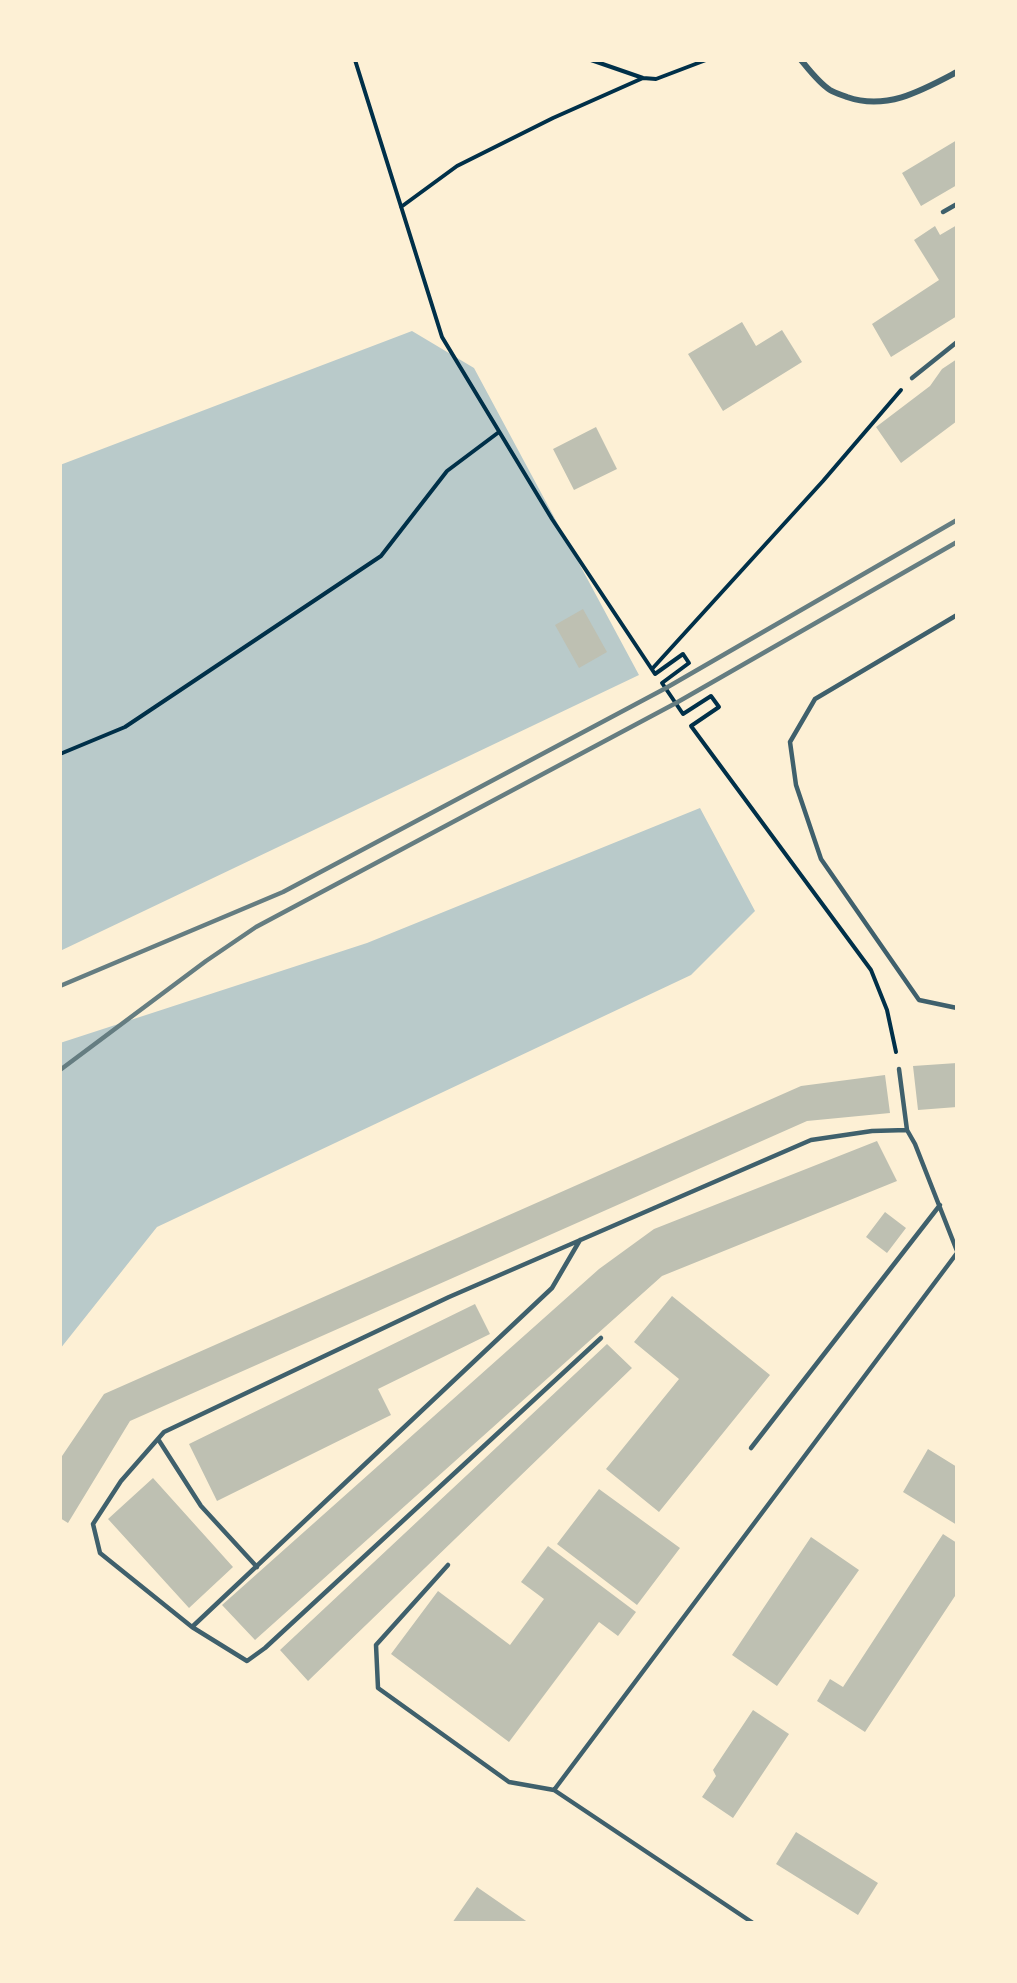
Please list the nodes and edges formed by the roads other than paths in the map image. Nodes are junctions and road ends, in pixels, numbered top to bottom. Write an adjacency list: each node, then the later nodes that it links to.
1 (801, 60): 2 (street)
2 (957, 72)
3 (957, 204): 4 (lane)
4 (943, 212)
5 (957, 342): 6 (lane)
6 (912, 378)
7 (957, 615): 8 (lane)
8 (957, 1008)
9 (899, 1069): 10 (lane)
10 (907, 1130): 11 (lane); 12 (lane)
11 (940, 1205): 13 (lane); 16 (lane)
12 (580, 1240): 15 (lane); 18 (lane)
13 (957, 1252): 20 (lane)
14 (601, 1338): 19 (lane)
15 (158, 1439): 18 (lane); 19 (lane)
16 (751, 1448)
17 (448, 1565): 20 (lane)
18 (257, 1567): 19 (lane)
19 (192, 1628)
20 (554, 1790): 21 (lane)
21 (753, 1923)

